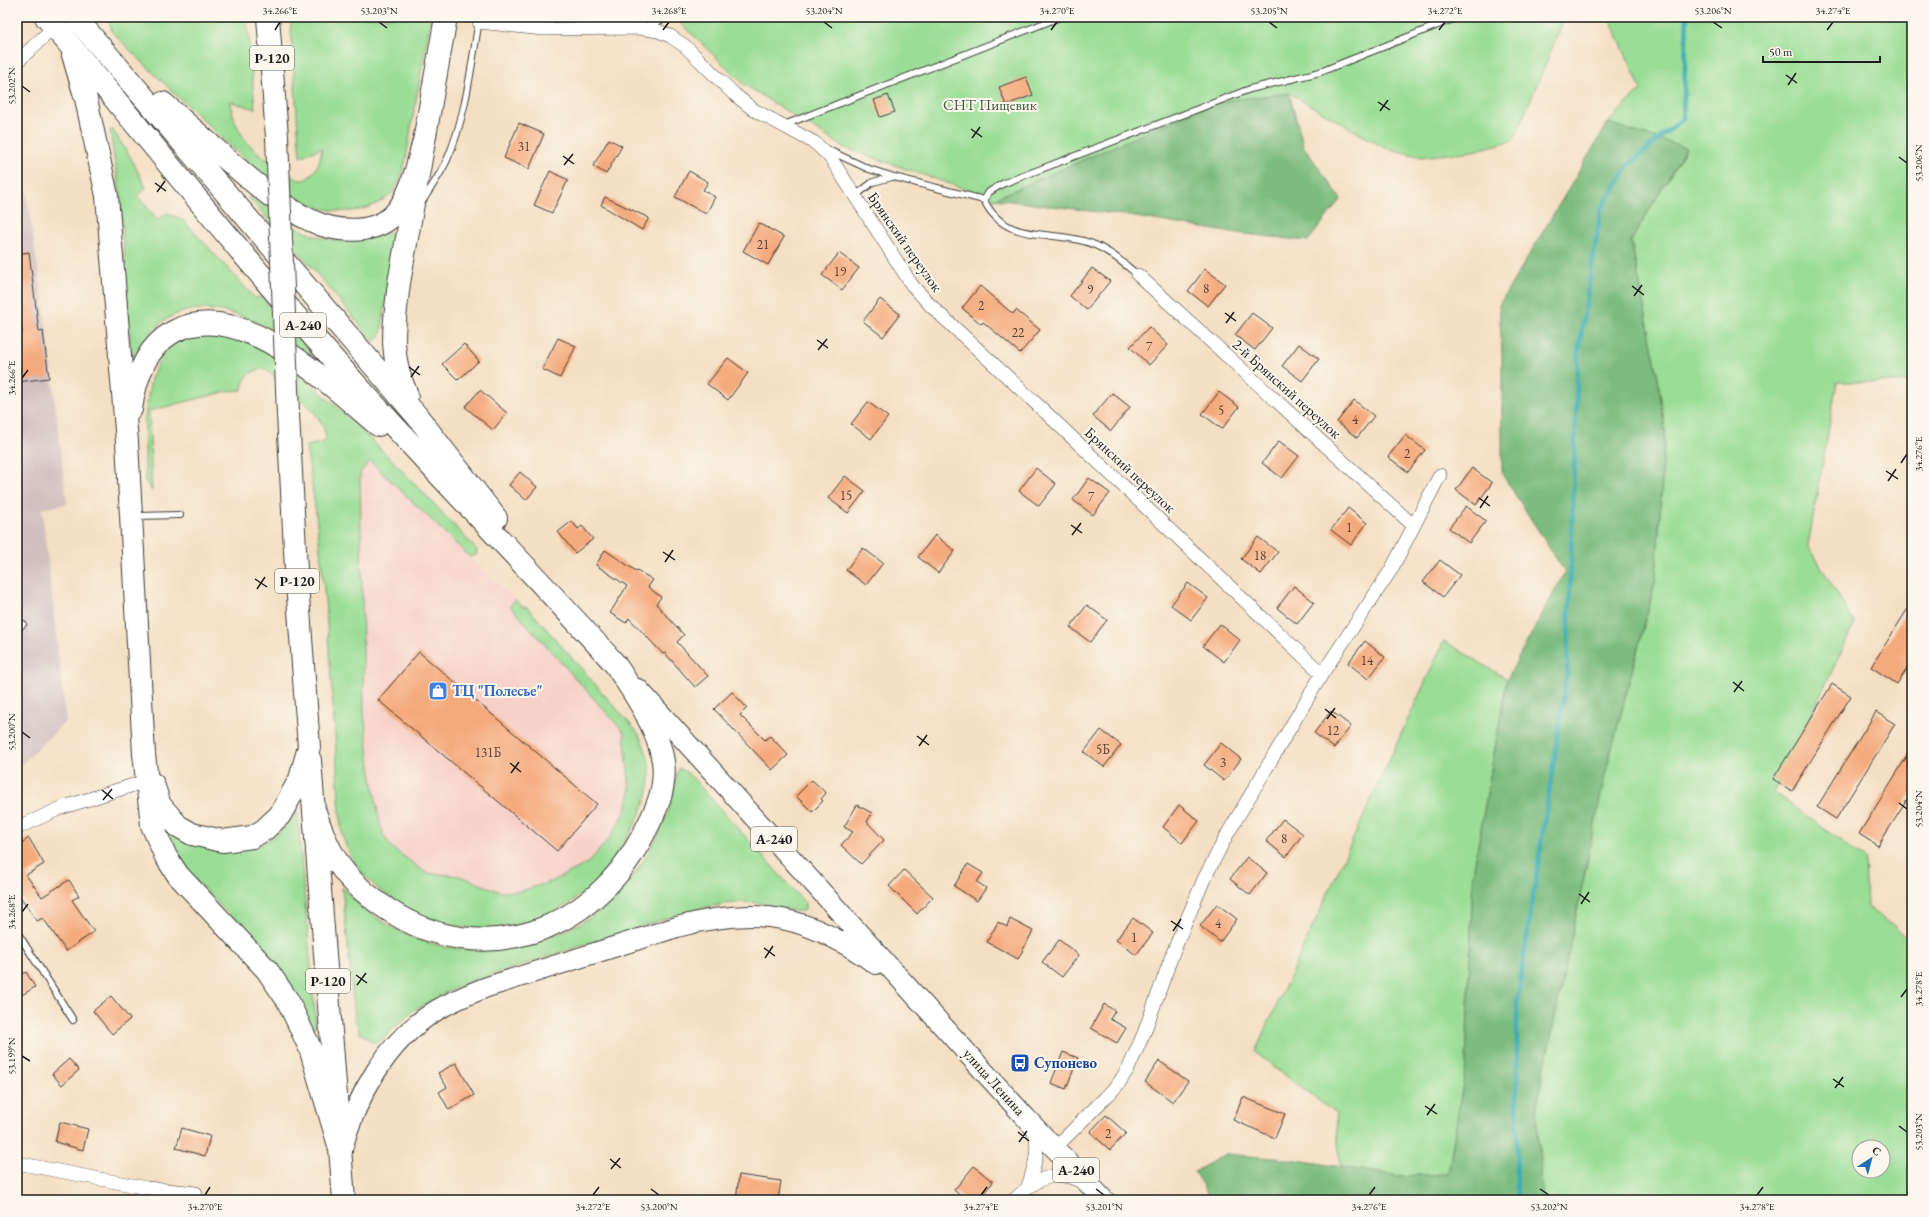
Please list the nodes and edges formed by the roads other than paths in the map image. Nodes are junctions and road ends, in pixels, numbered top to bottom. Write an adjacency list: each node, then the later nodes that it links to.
1 (75, 17): 10 (highway, А-240)
2 (268, 17): 33 (highway, Р-120, bridge)
3 (446, 17): 14 (highway)
4 (669, 17): 9 (lane)
5 (1060, 17): 13 (lane)
6 (1458, 17): 18 (lane)
7 (479, 19): 9 (street, Брянский переулок); 19 (lane)
8 (50, 22): 11 (highway, А-240); 12 (street)
9 (640, 28): 13 (street, Брянский переулок)
10 (94, 40): 14 (highway); 21 (highway, А-240)
11 (69, 44): 22 (highway); 23 (highway, А-240)
12 (17, 62)
13 (783, 125): 15 (street, Брянский переулок)
14 (423, 144): 19 (highway)
15 (815, 144): 16 (lane); 17 (street, Брянский переулок)
16 (894, 177): 17 (lane); 18 (lane)
17 (854, 197): 32 (street, Брянский переулок)
18 (984, 200): 20 (lane)
19 (410, 221): 21 (highway)
20 (1138, 275): 27 (street, 2-й Брянский переулок)
21 (417, 416): 28 (highway, А-240)
22 (127, 442): 23 (highway); 26 (highway)
23 (438, 474): 28 (highway, А-240)
24 (1440, 475): 27 (street)
25 (180, 515): 26 (lane)
26 (131, 516): 34 (highway)
27 (1414, 526): 32 (street)
28 (576, 620): 31 (highway, А-240)
29 (23, 624): 30 (lane)
30 (17, 629)
31 (615, 664): 36 (highway); 39 (main road, А-240)
32 (1322, 674): 42 (street)
33 (309, 747): 34 (highway); 36 (highway, Р-120)
34 (144, 754): 35 (highway)
35 (146, 781): 37 (street); 43 (highway)
36 (314, 810): 43 (highway, Р-120)
37 (17, 828)
38 (17, 932): 40 (lane)
39 (933, 1015): 41 (main road, улица Ленина / А-240); 43 (main road)
40 (73, 1020)
41 (1026, 1118): 42 (main road, улица Ленина / А-240); 45 (street)
42 (1054, 1148): 47 (main road, улица Ленина / А-240)
43 (341, 1152): 48 (highway, Р-120)
44 (17, 1163): 46 (street)
45 (1028, 1186): 47 (street); 49 (street)
46 (196, 1192)
47 (1100, 1196)
48 (344, 1200)
49 (1014, 1200)

